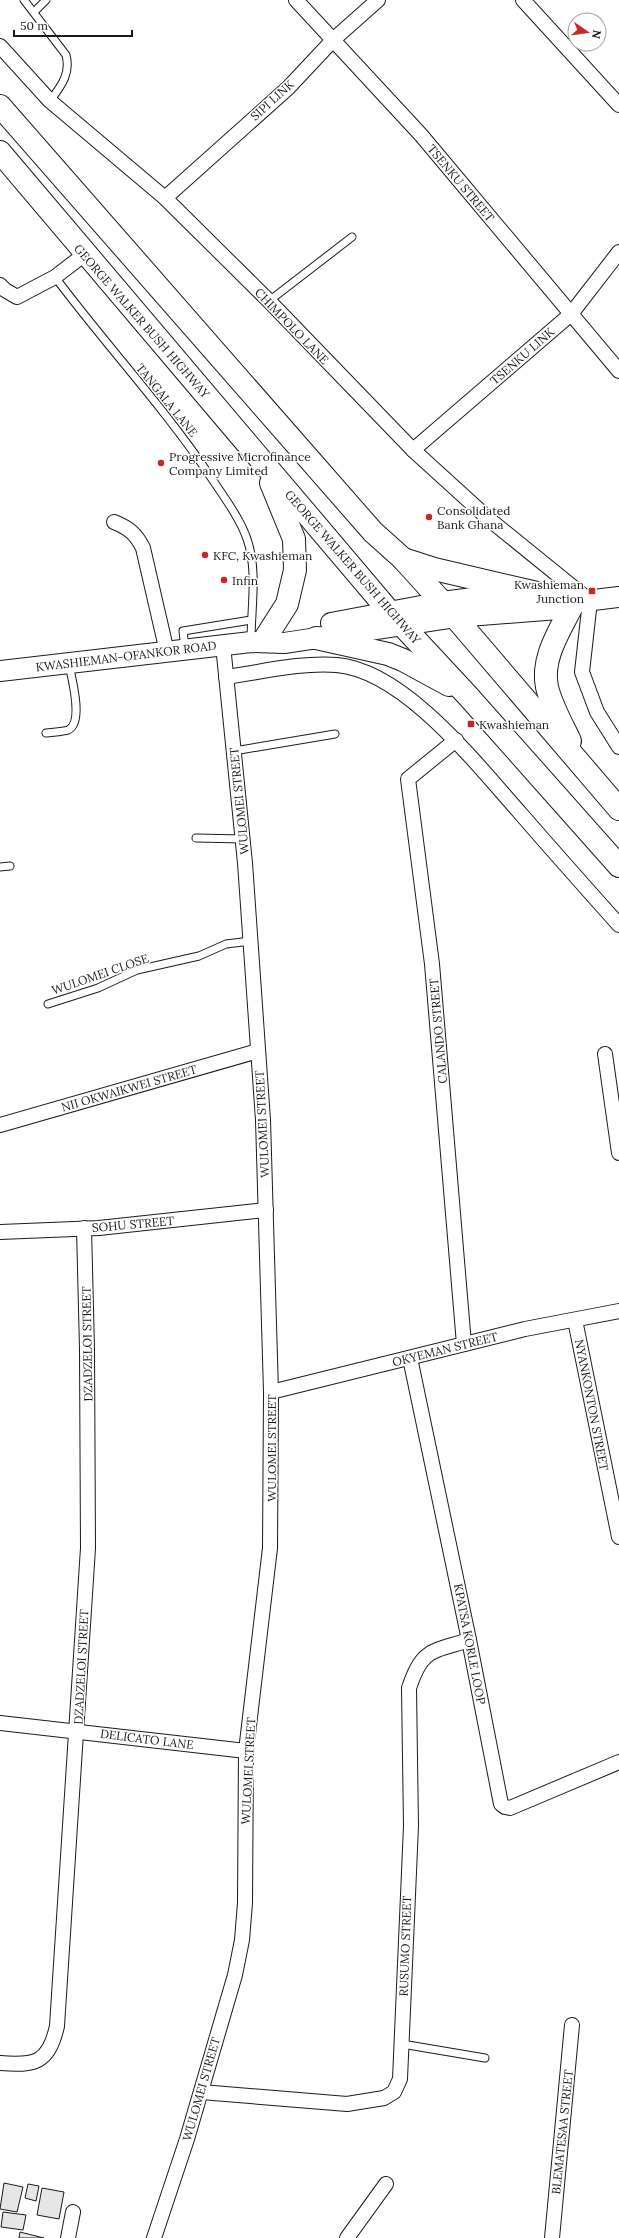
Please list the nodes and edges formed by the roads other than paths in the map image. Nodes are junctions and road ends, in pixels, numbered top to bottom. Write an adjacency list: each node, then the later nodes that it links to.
1 (24, 0): 6 (lane)
2 (46, 0): 6 (lane)
3 (296, 0): 7 (street, TSENKU STREET)
4 (378, 0): 7 (street, SIPI LINK)
5 (523, 0): 11 (street)
6 (34, 12): 9 (lane)
7 (334, 39): 15 (street, SIPI LINK); 22 (street, TSENKU STREET)
8 (0, 46): 9 (street, CHIMPOLO LANE)
9 (50, 101): 15 (street, CHIMPOLO LANE)
10 (0, 106): 27 (highway)
11 (619, 106)
12 (0, 152): 14 (highway, GEORGE WALKER BUSH HIGHWAY)
13 (0, 176): 14 (highway)
14 (26, 183): 18 (highway, GEORGE WALKER BUSH HIGHWAY)
15 (165, 198): 21 (street, CHIMPOLO LANE)
16 (352, 237): 21 (lane)
17 (619, 252): 22 (street, TSENKU LINK)
18 (85, 254): 19 (street); 25 (highway, GEORGE WALKER BUSH HIGHWAY)
19 (55, 277): 20 (street); 33 (lane, TANGALA LANE)
20 (0, 285)
21 (269, 301): 24 (street, CHIMPOLO LANE)
22 (571, 314): 23 (street, TSENKU STREET); 24 (street, TSENKU LINK)
23 (619, 371)
24 (413, 450): 30 (street, CHIMPOLO LANE)
25 (253, 451): 32 (highway, GEORGE WALKER BUSH HIGHWAY); 35 (highway)
26 (114, 522): 37 (street)
27 (402, 558): 28 (highway); 31 (highway)
28 (537, 593): 30 (main road, KWASHIEMAN-OFANKOR ROAD); 31 (main road, KWASHIEMAN-OFANKOR ROAD)
29 (619, 597): 30 (main road, KWASHIEMAN-OFANKOR ROAD)
30 (579, 604): 31 (main road, KWASHIEMAN-OFANKOR ROAD); 45 (street); 47 (highway)
31 (448, 609): 32 (main road, KWASHIEMAN-OFANKOR ROAD); 47 (highway)
32 (395, 618): 34 (main road, KWASHIEMAN-OFANKOR ROAD); 35 (main road, KWASHIEMAN-OFANKOR ROAD); 41 (highway, GEORGE WALKER BUSH HIGHWAY)
33 (251, 620): 35 (lane, TANGALA LANE); 37 (lane)
34 (316, 638): 35 (main road, KWASHIEMAN-OFANKOR ROAD); 41 (highway)
35 (258, 639): 36 (main road, KWASHIEMAN-OFANKOR ROAD)
36 (223, 645): 37 (main road, KWASHIEMAN-OFANKOR ROAD); 40 (street, WULOMEI STREET)
37 (176, 651): 38 (main road, KWASHIEMAN-OFANKOR ROAD)
38 (69, 663): 39 (main road, KWASHIEMAN-OFANKOR ROAD); 42 (lane)
39 (0, 671)
40 (226, 677): 44 (street); 46 (street, WULOMEI STREET)
41 (468, 696): 53 (highway, GEORGE WALKER BUSH HIGHWAY)
42 (46, 733)
43 (335, 734): 46 (lane)
44 (456, 740): 54 (street); 66 (street, CALANDO STREET)
45 (619, 747)
46 (234, 751): 50 (street, WULOMEI STREET)
47 (582, 765): 48 (highway)
48 (619, 809)
49 (196, 838): 50 (lane)
50 (243, 839): 55 (street, WULOMEI STREET)
51 (0, 866): 52 (lane)
52 (10, 866)
53 (619, 866)
54 (619, 925)
55 (251, 941): 56 (lane, WULOMEI CLOSE); 57 (street, WULOMEI STREET)
56 (48, 1004)
57 (258, 1051): 59 (street, NII OKWAIKWEI STREET); 61 (street, WULOMEI STREET)
58 (605, 1054): 60 (street)
59 (0, 1125)
60 (619, 1153)
61 (266, 1210): 62 (street, SOHU STREET); 68 (street, WULOMEI STREET)
62 (84, 1228): 63 (street, SOHU STREET); 72 (street, DZADZELOI STREET)
63 (0, 1232)
64 (619, 1311): 65 (street, OKYEMAN STREET)
65 (575, 1320): 66 (street, OKYEMAN STREET); 69 (street, NYANKONTON STREET)
66 (464, 1344): 67 (street, OKYEMAN STREET)
67 (410, 1358): 68 (street, OKYEMAN STREET); 70 (street, KPATSA KORLE LOOP)
68 (271, 1392): 73 (street, WULOMEI STREET)
69 (619, 1537)
70 (469, 1640): 74 (street, KPATSA KORLE LOOP); 76 (street, RUSUMO STREET)
71 (0, 1723): 72 (street, DELICATO LANE)
72 (78, 1731): 73 (street, DELICATO LANE); 78 (street, DZADZELOI STREET)
73 (246, 1751): 79 (street, WULOMEI STREET)
74 (618, 1766)
75 (572, 2025): 85 (street, BLEMATESAA STREET)
76 (402, 2044): 77 (lane); 79 (street, RUSUMO STREET)
77 (485, 2058)
78 (0, 2063)
79 (201, 2092): 83 (street, WULOMEI STREET)
80 (386, 2184): 84 (street)
81 (73, 2212): 82 (street)
82 (68, 2238)
83 (154, 2238)
84 (347, 2238)
85 (552, 2238)

